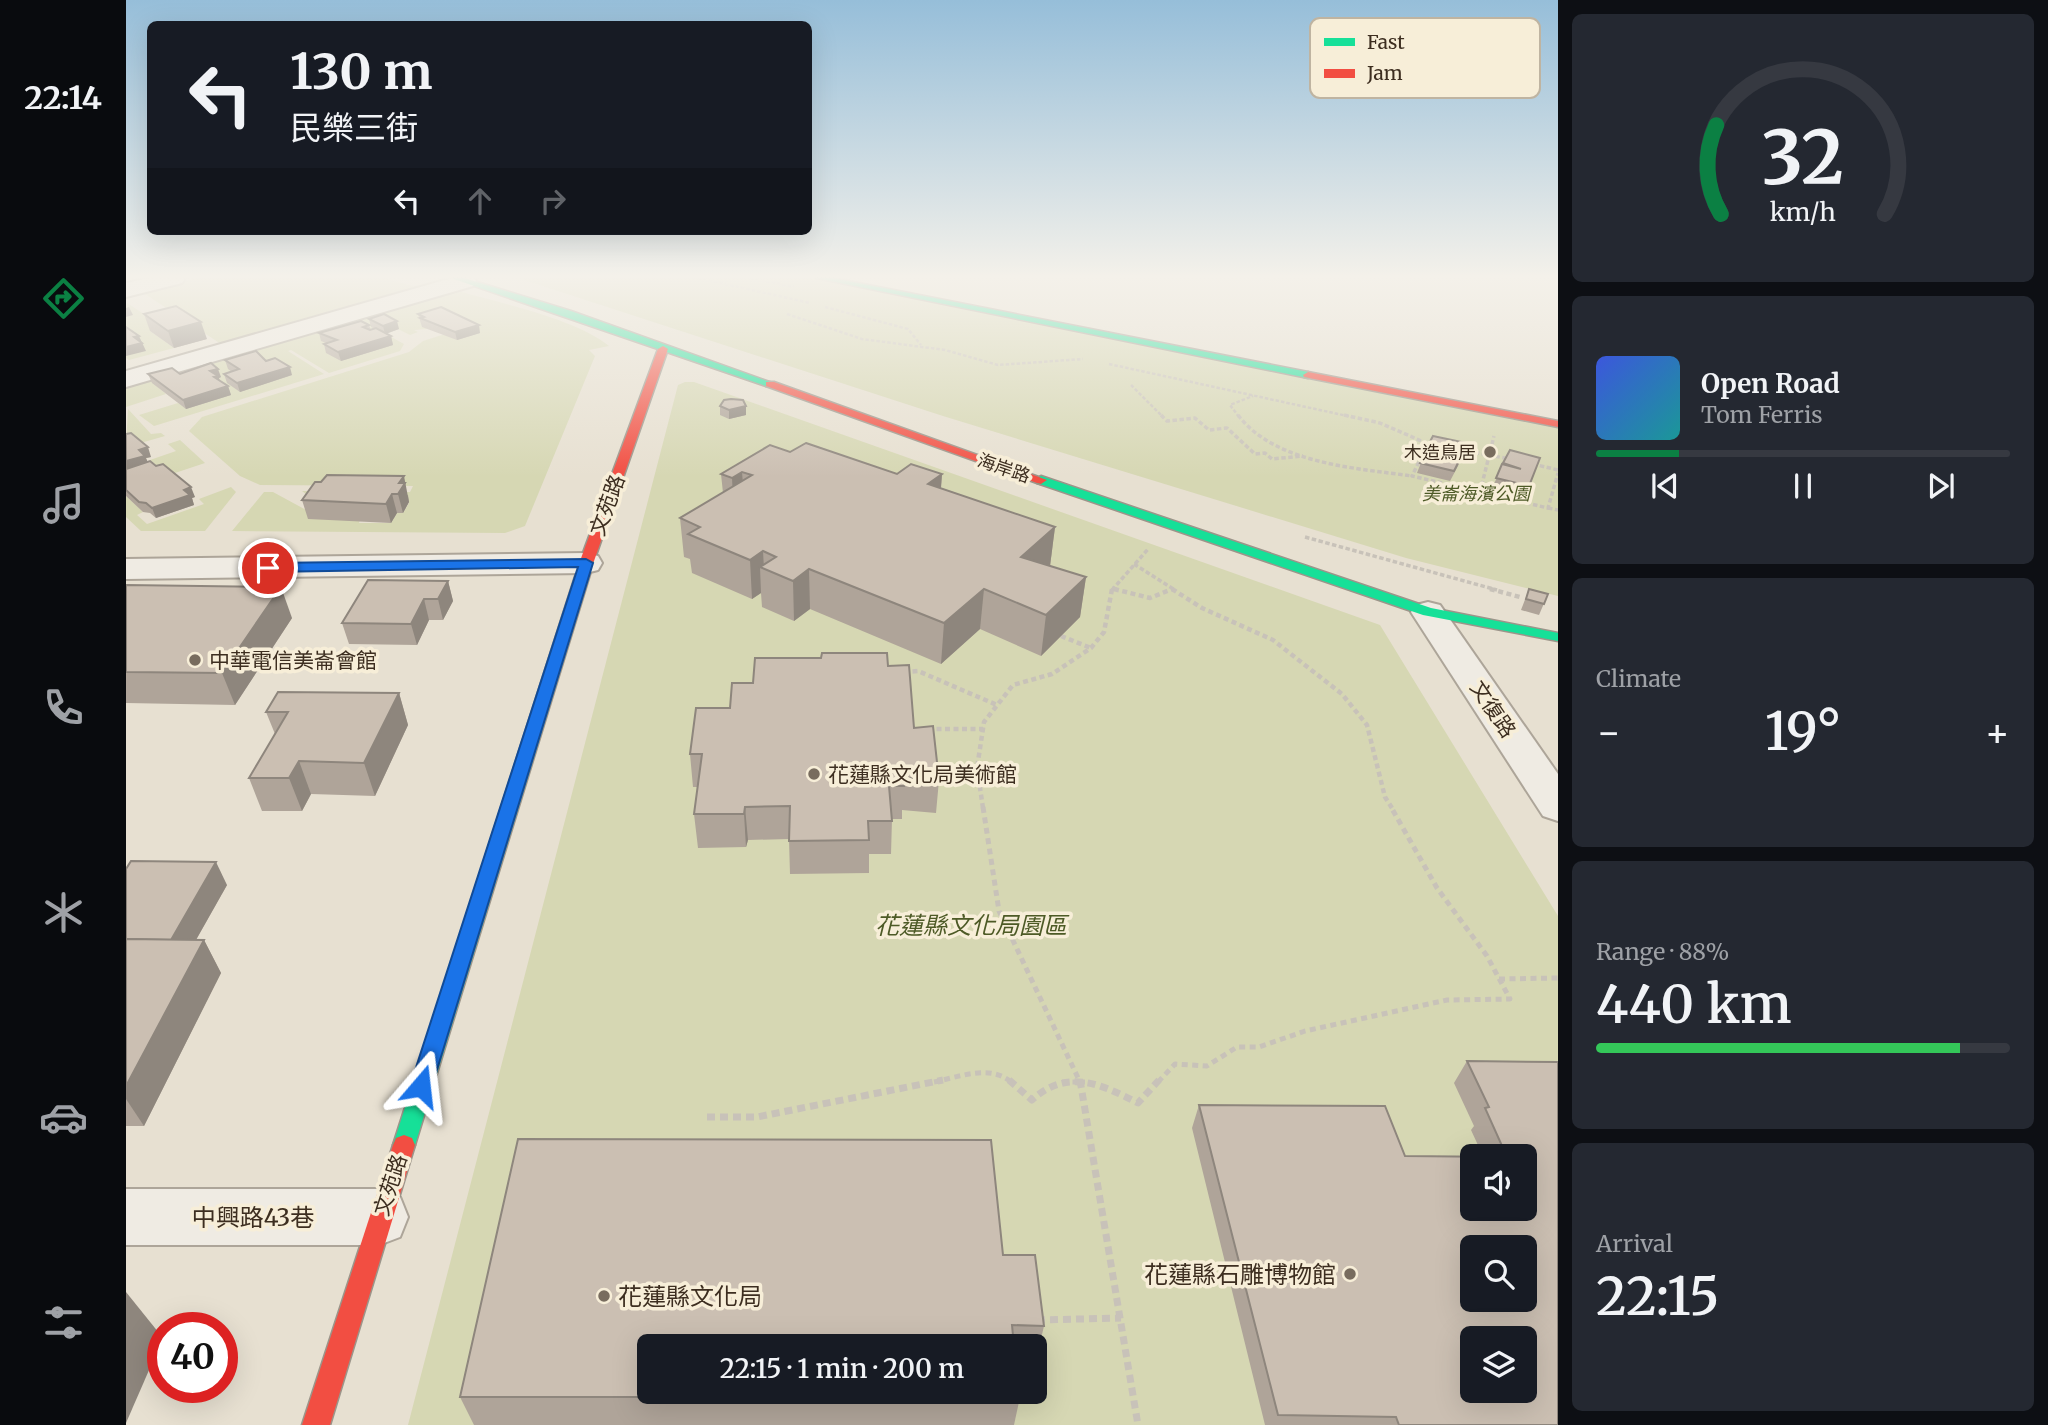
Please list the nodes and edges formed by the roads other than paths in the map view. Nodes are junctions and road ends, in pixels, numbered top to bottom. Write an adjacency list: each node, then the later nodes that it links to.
1 (241, 344): 5 (street)
2 (651, 344): 4 (street, 海岸路)
3 (1154, 344): 6 (street)
4 (663, 349): 7 (street, 文苑路); 9 (street, 海岸路)
5 (126, 379)
6 (1558, 425)
7 (586, 563): 8 (street); 13 (street, 文苑路)
8 (126, 569)
9 (1428, 612): 10 (street, 海岸路); 11 (street, 文復路)
10 (1558, 637)
11 (1558, 806)
12 (126, 1217): 13 (street, 中興路43巷)
13 (379, 1217): 14 (street, 文苑路)
14 (316, 1425)

